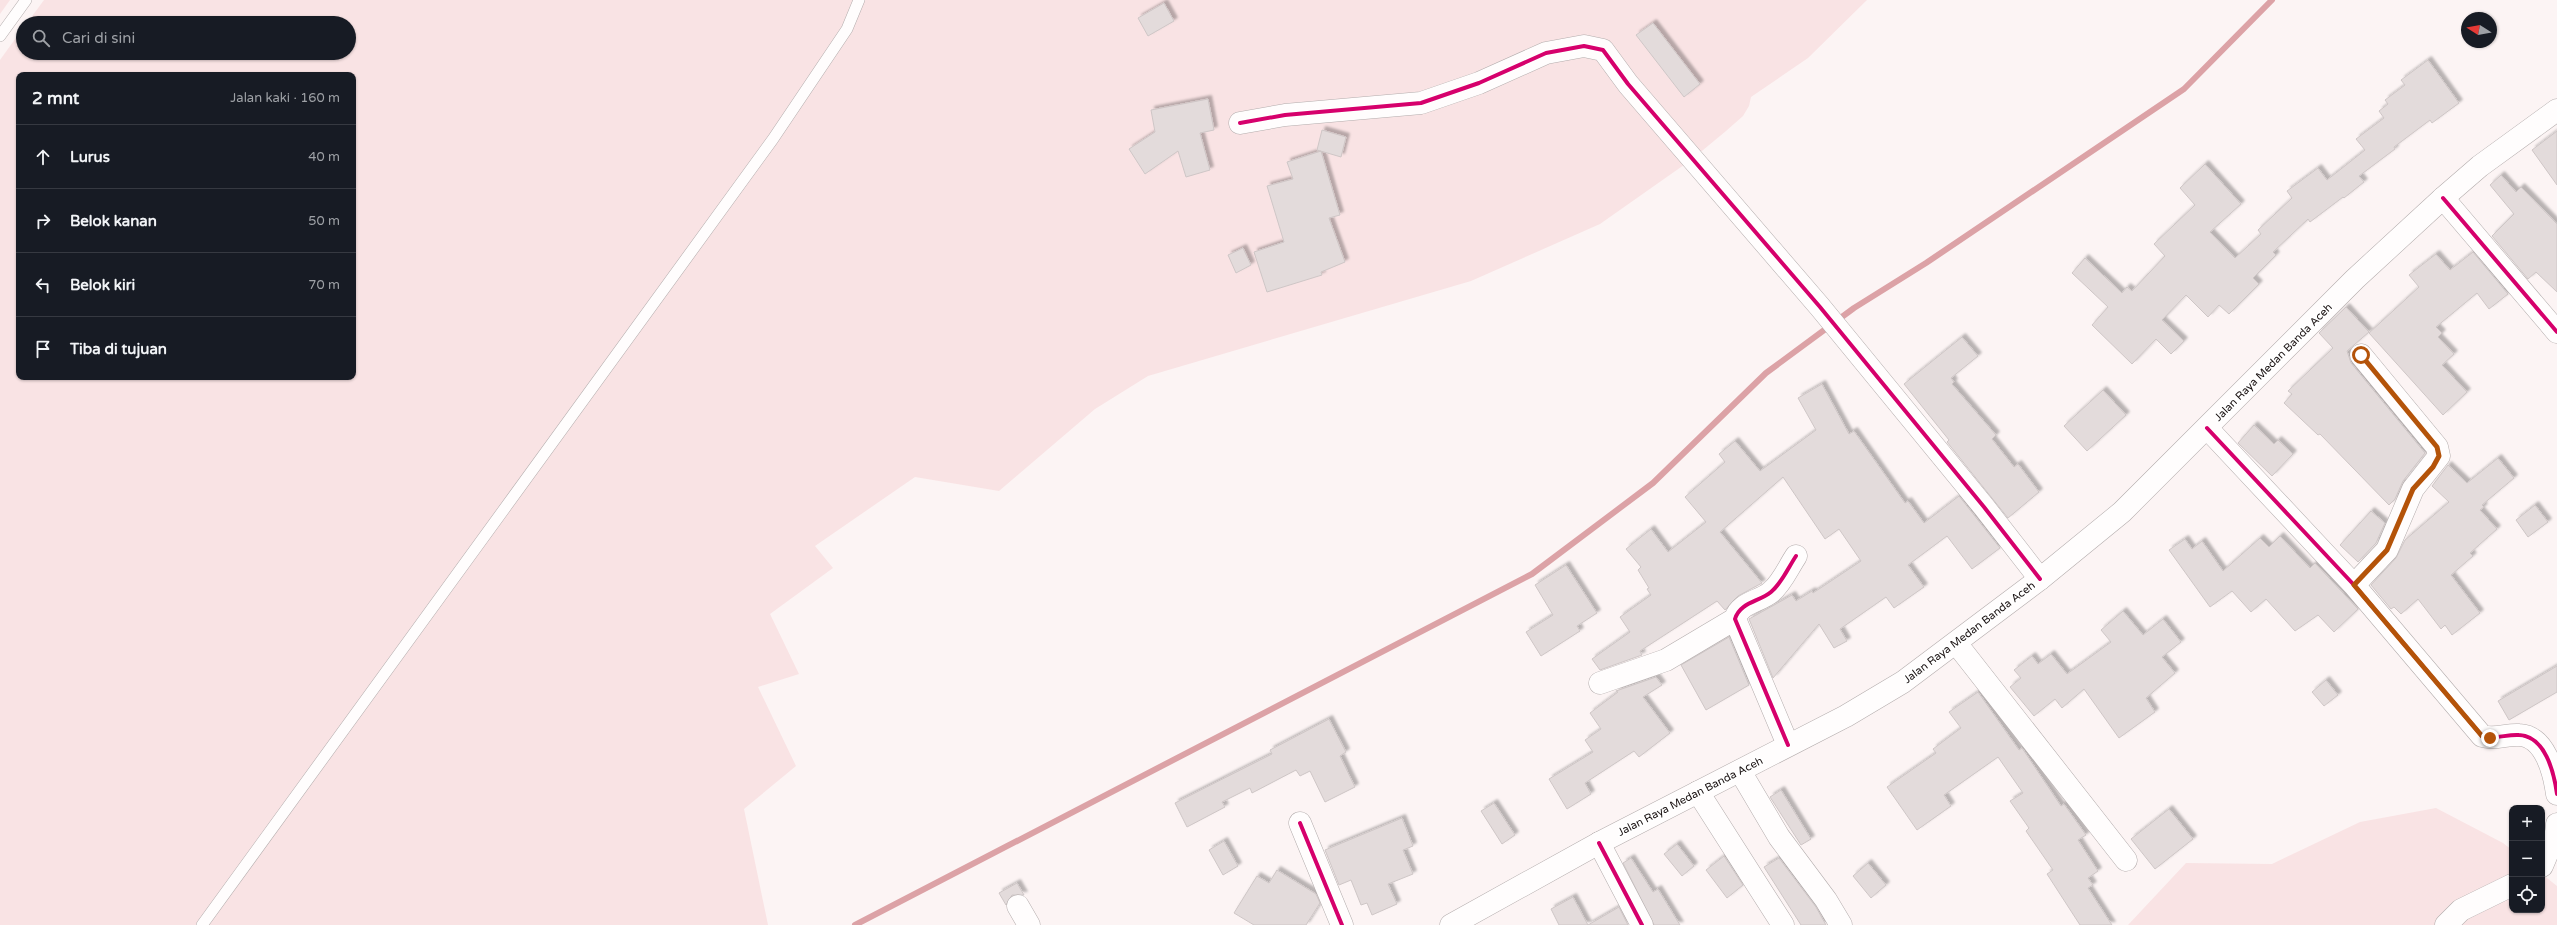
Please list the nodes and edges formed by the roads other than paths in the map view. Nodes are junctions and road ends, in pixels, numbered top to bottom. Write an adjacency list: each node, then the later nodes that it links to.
1 (26, 0): 3 (lane)
2 (859, 0): 27 (lane)
3 (0, 36)
4 (2557, 110): 6 (main road, Jalan Raya Medan Banda Aceh)
5 (1240, 123): 11 (main road)
6 (2443, 198): 7 (main road); 9 (main road, Jalan Raya Medan Banda Aceh)
7 (2557, 332)
8 (2361, 355): 12 (main road)
9 (2207, 428): 11 (main road, Jalan Raya Medan Banda Aceh); 12 (main road)
10 (1796, 556): 13 (main road)
11 (2040, 579): 14 (main road, Jalan Raya Medan Banda Aceh)
12 (2354, 585): 19 (main road)
13 (1735, 619): 15 (main road); 16 (main road)
14 (1956, 643): 16 (main road, Jalan Raya Medan Banda Aceh); 24 (main road)
15 (1600, 684)
16 (1788, 745): 17 (main road, Jalan Raya Medan Banda Aceh)
17 (1740, 771): 18 (main road, Jalan Raya Medan Banda Aceh); 33 (main road)
18 (1698, 792): 22 (main road, Jalan Raya Medan Banda Aceh); 32 (main road)
19 (2557, 794)
20 (1300, 823): 29 (main road)
21 (2557, 824): 23 (main road)
22 (1599, 843): 30 (main road, Jalan Raya Medan Banda Aceh); 31 (main road)
23 (2545, 859)
24 (2126, 860)
25 (2509, 886): 34 (main road)
26 (1018, 906): 28 (main road)
27 (202, 925)
28 (1029, 925)
29 (1342, 925)
30 (1451, 925)
31 (1642, 925)
32 (1783, 925)
33 (1841, 925)
34 (2446, 925)

